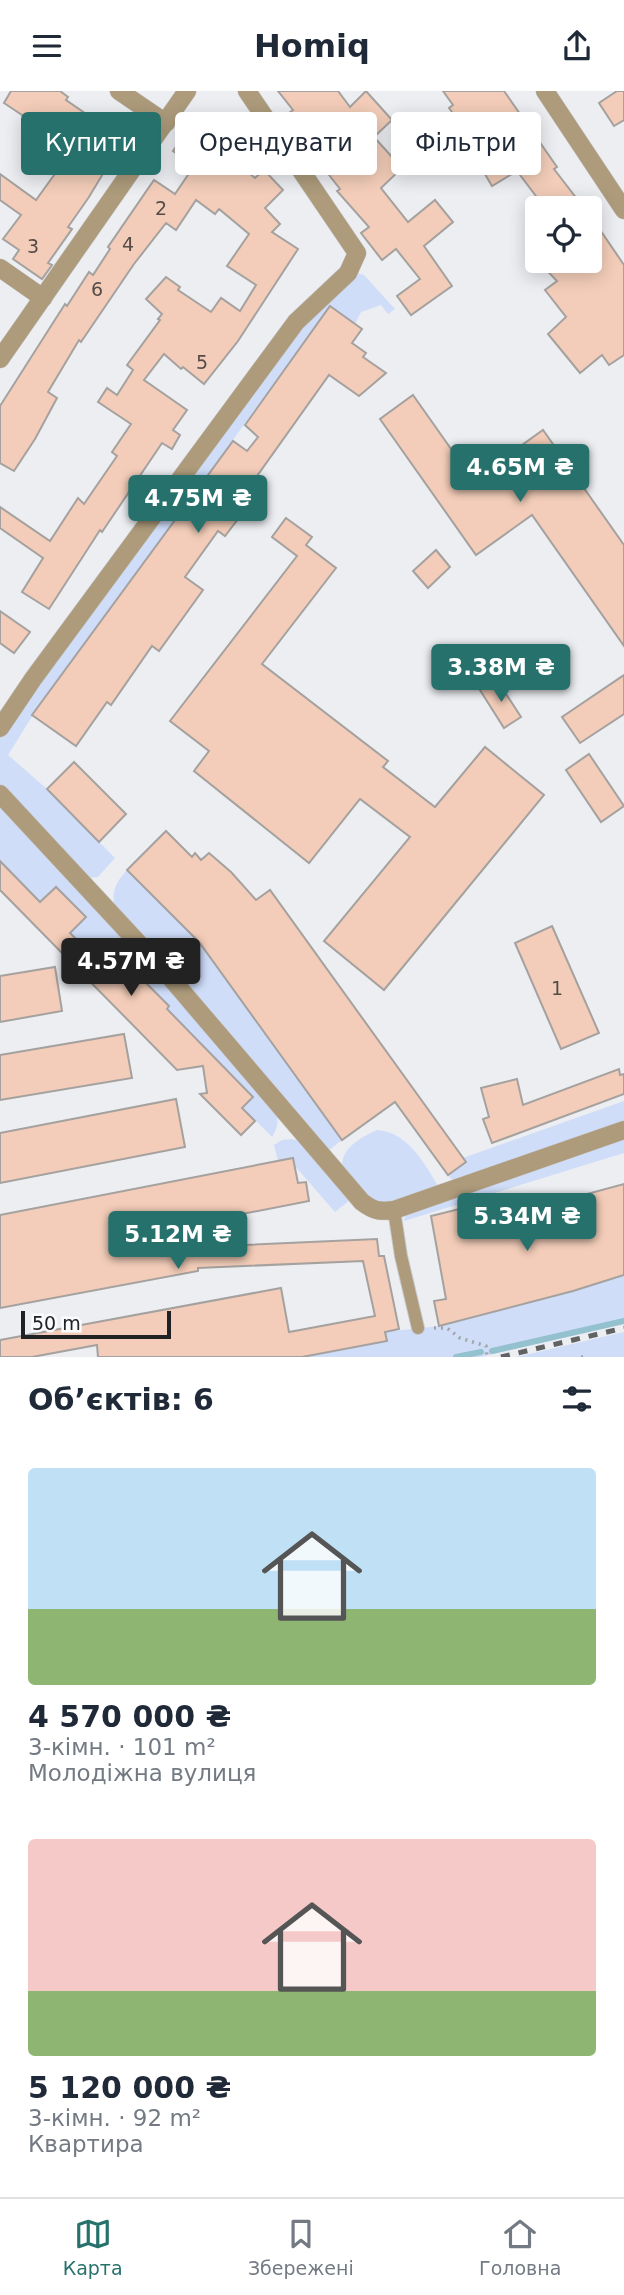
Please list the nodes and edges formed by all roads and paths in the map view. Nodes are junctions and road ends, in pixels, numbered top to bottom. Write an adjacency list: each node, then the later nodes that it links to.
1 (119, 91): 5 (street)
2 (187, 91): 5 (street)
3 (247, 91): 10 (street)
4 (545, 91): 6 (street)
5 (166, 123): 8 (street)
6 (624, 209)
7 (0, 268): 8 (street)
8 (43, 298): 9 (street)
9 (0, 359)
10 (0, 728)
11 (0, 794): 13 (street)
12 (624, 1130): 13 (street)
13 (394, 1210): 14 (lane)
14 (418, 1328): 15 (path)
15 (487, 1357)

